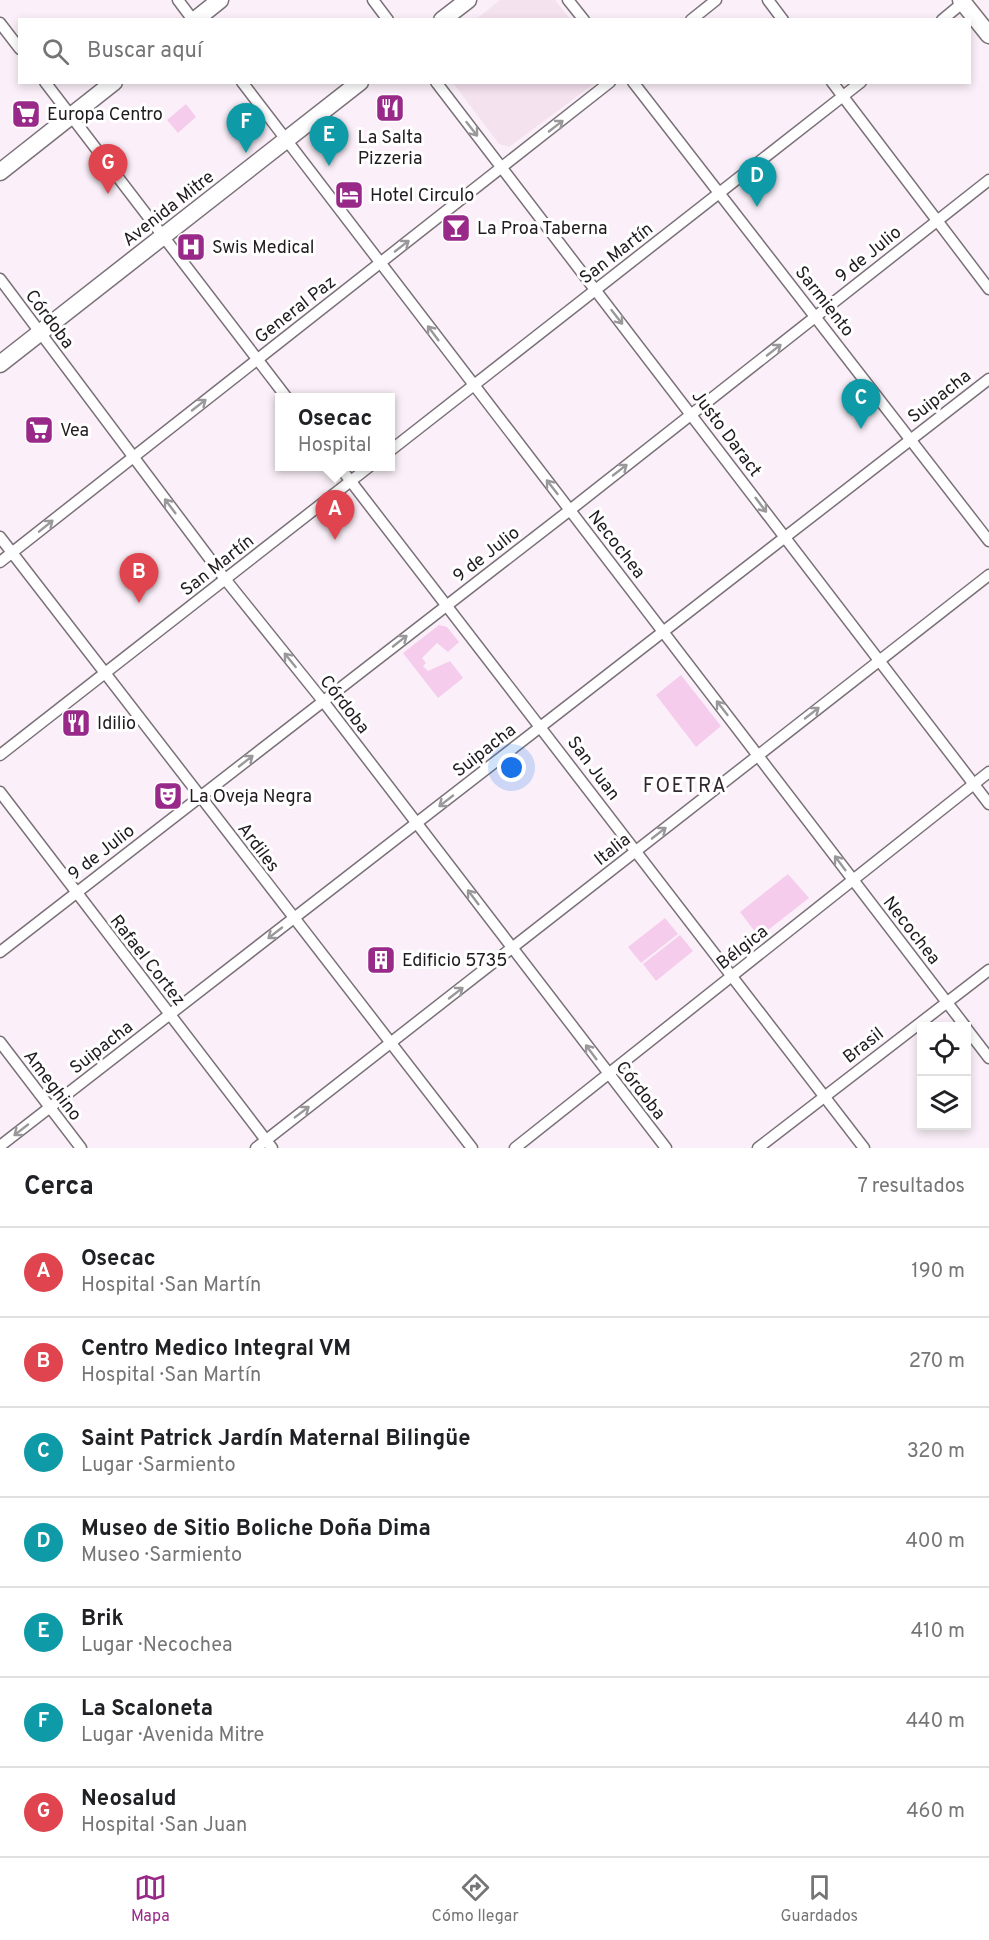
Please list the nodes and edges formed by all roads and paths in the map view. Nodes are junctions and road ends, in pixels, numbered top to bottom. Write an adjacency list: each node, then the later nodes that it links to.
1 (178, 0): 9 (street)
2 (220, 0): 10 (main road)
3 (373, 0): 11 (street)
4 (468, 0): 12 (main road)
5 (568, 0): 13 (street)
6 (716, 0): 14 (street)
7 (768, 0): 15 (street)
8 (964, 1): 16 (street); 18 (main road)
9 (192, 18)
10 (197, 18)
11 (386, 18)
12 (445, 18)
13 (582, 18)
14 (694, 18)
15 (782, 18)
16 (944, 18)
17 (0, 23): 19 (street)
18 (989, 35)
19 (18, 46)
20 (47, 84): 30 (street)
21 (111, 84): 30 (main road)
22 (243, 84): 31 (street, Necochea)
23 (357, 84): 31 (main road, Avenida Mitre)
24 (438, 84): 32 (street, Justo Daract, one-way to 32)
25 (607, 84): 32 (street, General Paz, one-way to 25)
26 (635, 84): 35 (street, Sarmiento)
27 (834, 84): 29 (street)
28 (858, 84): 29 (street, San Martín)
29 (843, 96): 35 (street, San Martín); 36 (street)
30 (71, 116): 33 (main road); 37 (street)
31 (285, 140): 37 (main road, Avenida Mitre); 38 (street, Necochea)
32 (502, 168): 38 (street, General Paz, one-way to 32); 41 (street, Justo Daract)
33 (0, 172)
34 (989, 180): 36 (street, 9 de Julio)
35 (718, 194): 41 (street, San Martín); 42 (street, Sarmiento)
36 (937, 220): 40 (street); 42 (street, 9 de Julio)
37 (165, 236): 43 (main road, Avenida Mitre); 44 (street)
38 (380, 264): 44 (street, General Paz); 47 (street, Necochea, one-way to 38)
39 (0, 279): 43 (street, Córdoba)
40 (989, 289)
41 (596, 290): 47 (street, San Martín); 49 (street, Justo Daract, one-way to 49)
42 (817, 316): 49 (street, 9 de Julio, one-way to 42); 50 (street, Sarmiento)
43 (40, 332): 45 (main road, Avenida Mitre); 52 (street, Córdoba)
44 (258, 360): 48 (street); 52 (street, General Paz, one-way to 44)
45 (0, 364)
46 (989, 379): 50 (street, Suipacha)
47 (474, 386): 51 (street, San Martín); 56 (street, Necochea, one-way to 47)
48 (282, 393)
49 (692, 414): 56 (street, 9 de Julio, one-way to 49); 58 (street, Justo Daract, one-way to 58)
50 (910, 440): 58 (street, Suipacha); 59 (street, Sarmiento)
51 (395, 446)
52 (133, 458): 60 (street, General Paz, one-way to 52); 63 (street, Córdoba, one-way to 52)
53 (343, 471): 55 (street, San Juan)
54 (363, 471): 55 (street, San Martín)
55 (350, 481): 63 (street, San Martín); 64 (street, San Juan)
56 (570, 510): 64 (street, 9 de Julio); 65 (street, Necochea)
57 (0, 537): 60 (street, Ardiles)
58 (786, 538): 65 (street, Suipacha); 66 (street, Justo Daract)
59 (989, 541)
60 (12, 553): 61 (street, General Paz); 67 (street, Ardiles)
61 (0, 562)
62 (989, 575): 66 (street, Italia)
63 (225, 579): 67 (street, San Martín); 68 (street, Córdoba, one-way to 63)
64 (446, 605): 68 (street, 9 de Julio, one-way to 64); 69 (street, San Juan)
65 (663, 631): 69 (street, Suipacha); 71 (street, Necochea, one-way to 65)
66 (880, 660): 71 (street, Italia, one-way to 66); 73 (street, Justo Daract)
67 (105, 674): 70 (street, San Martín); 75 (street, Ardiles)
68 (323, 701): 75 (street, 9 de Julio, one-way to 68); 77 (street, Córdoba)
69 (542, 726): 77 (street, Suipacha, one-way to 77); 78 (street, San Juan)
70 (0, 755)
71 (759, 755): 78 (street, Italia, one-way to 71); 79 (street, Necochea, one-way to 71)
72 (989, 772): 73 (street, Bélgica)
73 (973, 783): 76 (street, Justo Daract); 79 (street, Bélgica)
74 (0, 792): 80 (street, Rafael Cortez)
75 (199, 796): 80 (street, 9 de Julio); 81 (street, Ardiles)
76 (989, 804)
77 (416, 824): 81 (street, Suipacha); 82 (street, Córdoba, one-way to 77)
78 (637, 851): 82 (street, Italia); 85 (street, San Juan)
79 (853, 881): 85 (street, Bélgica); 86 (street, Necochea)
80 (76, 892): 83 (street, 9 de Julio); 87 (street, Rafael Cortez)
81 (293, 919): 87 (street, Suipacha, one-way to 87); 91 (street, Ardiles)
82 (512, 949): 91 (street, Italia, one-way to 82); 93 (street, Córdoba, one-way to 82)
83 (0, 952)
84 (989, 970): 86 (street, Brasil)
85 (732, 975): 93 (street, Bélgica); 94 (street, San Juan)
86 (946, 1002): 88 (street, Necochea); 94 (street, Brasil)
87 (170, 1015): 95 (street, Suipacha); 96 (street, Rafael Cortez)
88 (962, 1022)
89 (971, 1034): 92 (street, Necochea)
90 (0, 1042): 95 (street, Ameghino)
91 (390, 1045): 96 (street, Italia, one-way to 91); 100 (street, Ardiles)
92 (989, 1058)
93 (607, 1073): 101 (street, Bélgica); 102 (street, Córdoba)
94 (825, 1096): 103 (street, Brasil); 104 (street, San Juan)
95 (50, 1108): 97 (street, Suipacha, one-way to 97); 98 (street, Ameghino)
96 (269, 1144): 99 (street, Italia)
97 (0, 1146)
98 (81, 1148)
99 (256, 1148)
100 (472, 1148)
101 (515, 1148)
102 (666, 1148)
103 (758, 1148)
104 (864, 1148)

